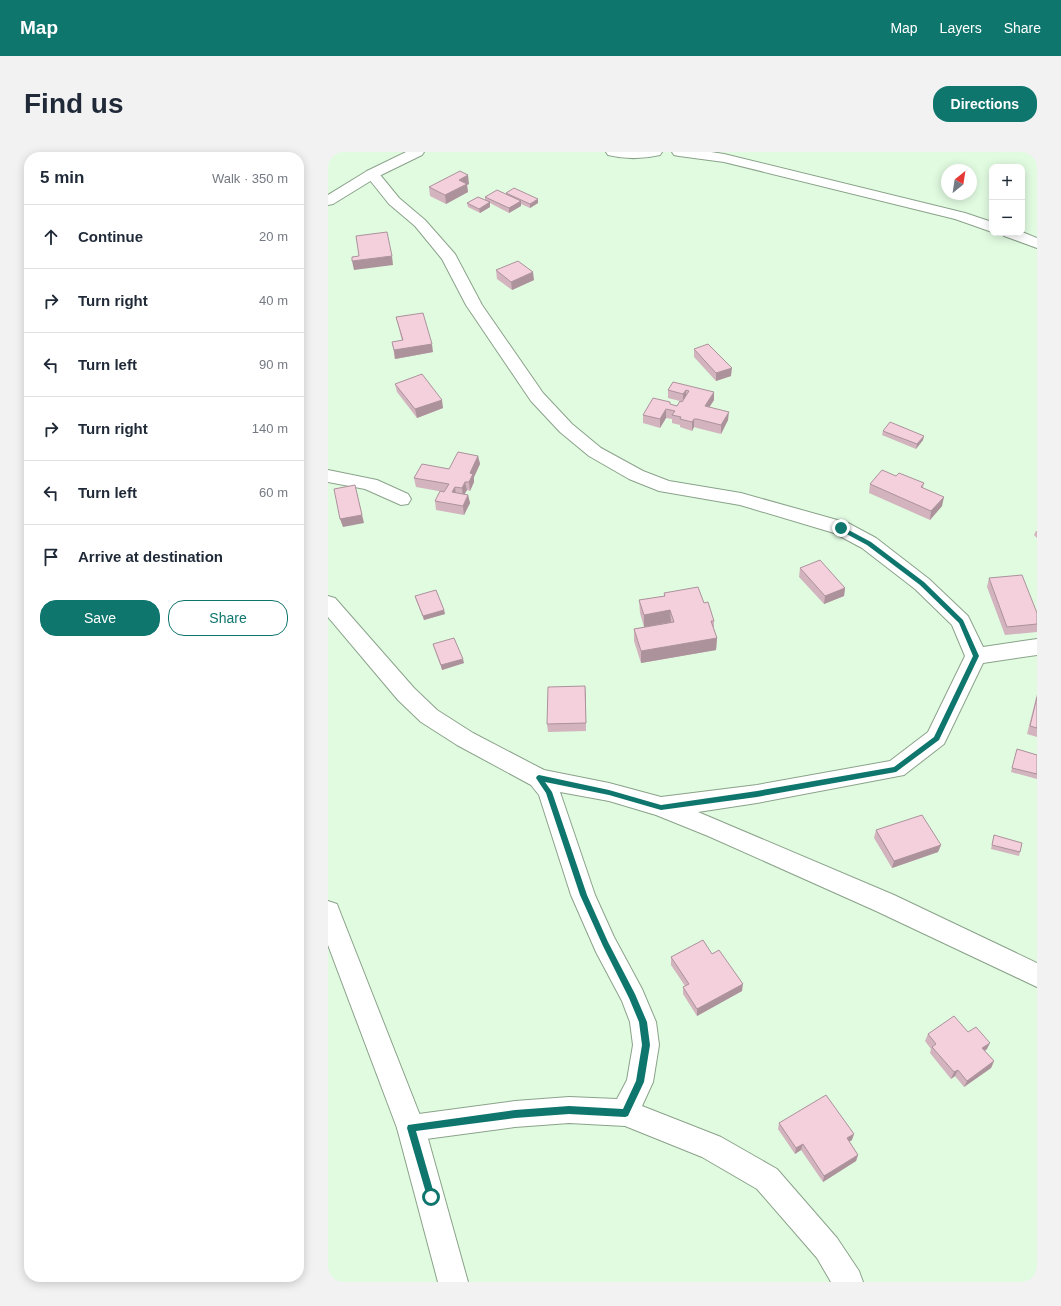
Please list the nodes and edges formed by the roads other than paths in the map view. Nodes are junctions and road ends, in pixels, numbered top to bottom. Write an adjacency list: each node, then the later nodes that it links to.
1 (417, 152): 5 (street)
2 (613, 152): 3 (street)
3 (655, 152)
4 (679, 152): 7 (street)
5 (372, 174): 6 (street); 14 (street)
6 (328, 201)
7 (989, 226)
8 (1017, 236): 9 (street)
9 (1037, 243)
10 (328, 476): 11 (street)
11 (401, 499)
12 (328, 603): 15 (street)
13 (1037, 647): 14 (street)
14 (976, 656): 16 (street)
15 (539, 778): 16 (street); 19 (street)
16 (661, 807): 18 (street)
17 (328, 912): 20 (street)
18 (1037, 975)
19 (625, 1113): 20 (street); 22 (street)
20 (411, 1128): 21 (street)
21 (453, 1282)
22 (848, 1282)

